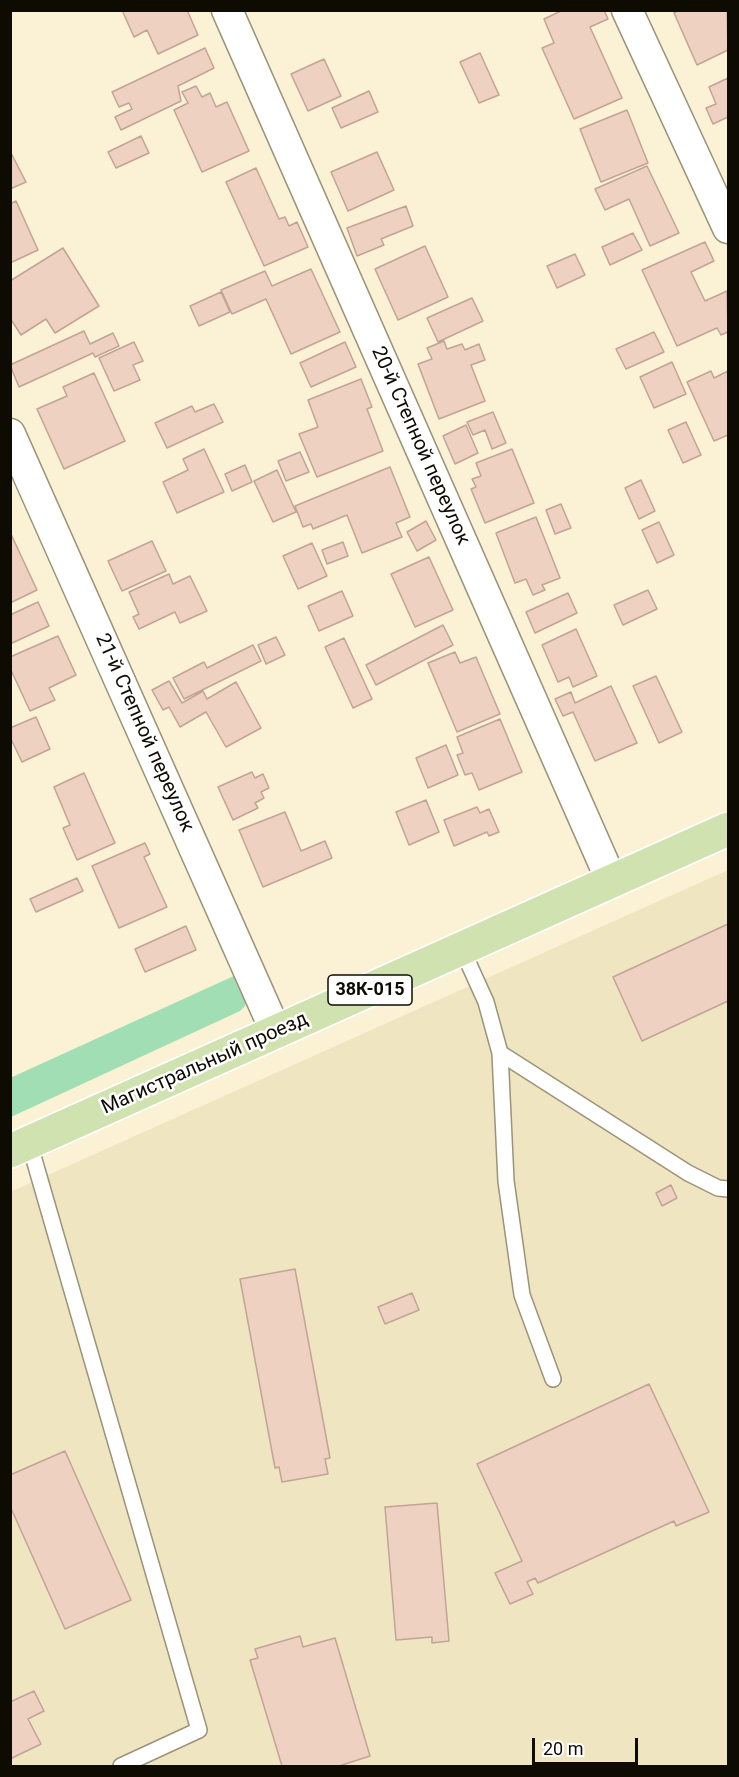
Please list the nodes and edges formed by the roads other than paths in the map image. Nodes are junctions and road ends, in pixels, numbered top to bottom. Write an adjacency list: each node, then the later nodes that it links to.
1 (227, 10): 6 (street, 20-й Степной переулок)
2 (627, 10): 3 (street)
3 (729, 228)
4 (10, 434): 8 (street, 21-й Степной переулок)
5 (729, 829): 6 (main road, Магистральный проезд / 38К-015)
6 (612, 882): 7 (main road, Магистральный проезд / 38К-015)
7 (462, 949): 8 (main road, Магистральный проезд / 38К-015); 9 (lane)
8 (276, 1032): 10 (main road, Магистральный проезд / 38К-015)
9 (501, 1053): 11 (lane); 12 (lane)
10 (20, 1146): 13 (lane)
11 (729, 1189)
12 (553, 1379)
13 (121, 1767)

